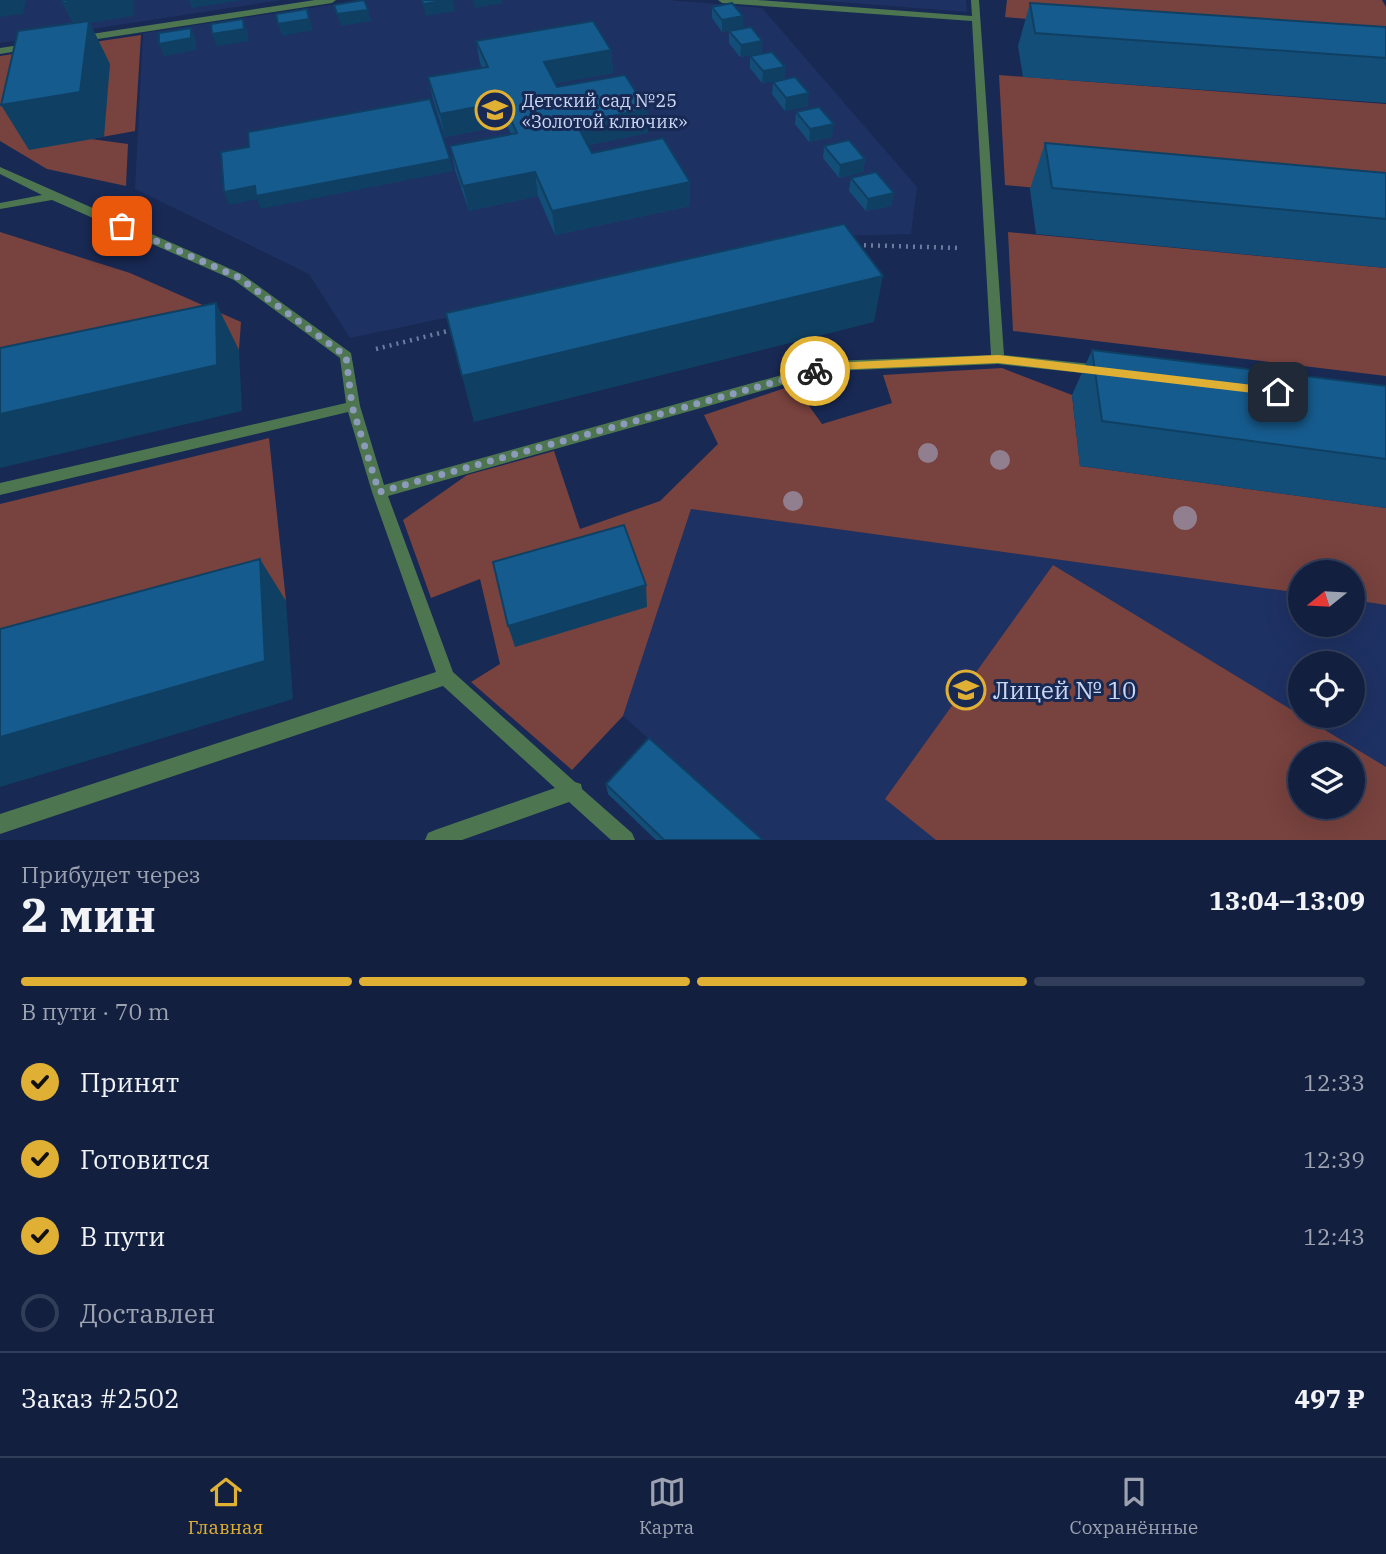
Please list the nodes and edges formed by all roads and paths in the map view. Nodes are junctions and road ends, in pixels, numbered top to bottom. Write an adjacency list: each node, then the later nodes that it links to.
1 (332, 0): 5 (street)
2 (722, 0): 4 (street)
3 (975, 0): 4 (street)
4 (977, 19): 12 (street)
5 (65, 41)
6 (39, 45): 7 (street)
7 (0, 51)
8 (0, 170): 9 (street)
9 (53, 196): 10 (street); 14 (street)
10 (0, 206)
11 (848, 245): 12 (path)
12 (993, 249): 15 (street)
13 (468, 327): 14 (path)
14 (346, 356): 17 (street)
15 (998, 359): 16 (street); 19 (street)
16 (1116, 372)
17 (352, 406): 18 (street); 19 (street)
18 (0, 489)
19 (379, 492): 20 (street)
20 (446, 677): 21 (street); 22 (street)
21 (574, 791): 23 (street); 24 (street)
22 (0, 824)
23 (435, 840)
24 (625, 840)

